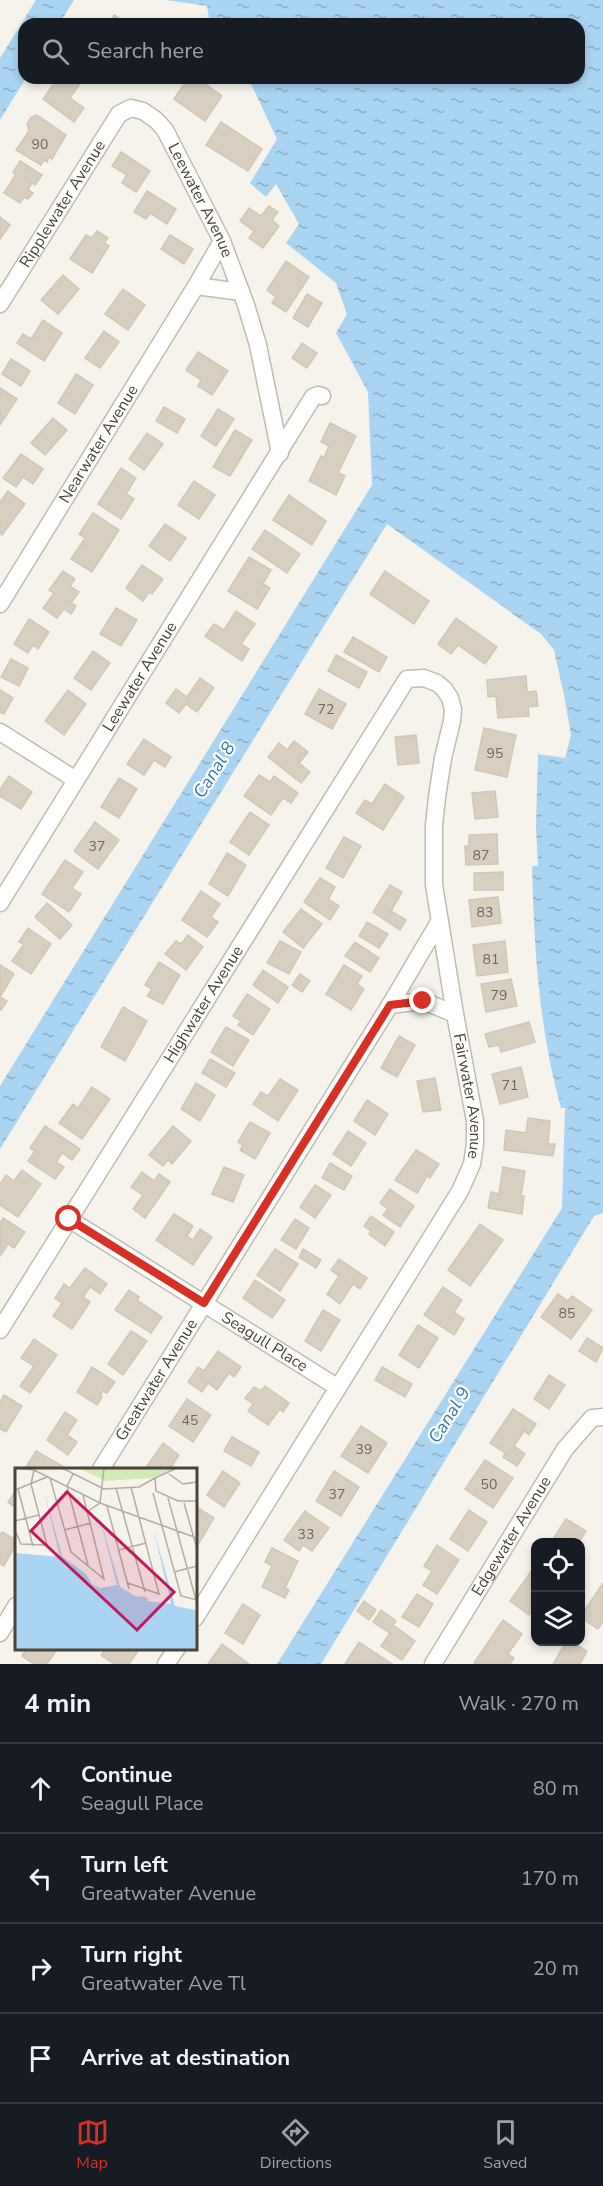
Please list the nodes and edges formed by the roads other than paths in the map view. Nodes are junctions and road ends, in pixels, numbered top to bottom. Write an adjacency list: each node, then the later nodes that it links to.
1 (131, 108): 2 (street, Leewater Avenue); 5 (street, Ripplewater Avenue)
2 (222, 241): 3 (street, Nearwater Avenue); 4 (street, Leewater Avenue)
3 (196, 286): 4 (street); 8 (street, Nearwater Avenue)
4 (241, 292): 7 (street, Leewater Avenue)
5 (0, 304)
6 (322, 396): 7 (street, Leewater Avenue)
7 (280, 453): 11 (street, Leewater Avenue)
8 (0, 604)
9 (407, 679): 13 (street, Fairwater Avenue); 16 (street, Highwater Avenue)
10 (0, 732): 11 (street)
11 (76, 780): 12 (street, Leewater Avenue)
12 (0, 903)
13 (439, 922): 14 (street, Greatwater Avenue); 15 (street, Fairwater Avenue)
14 (390, 1005): 15 (street); 17 (street, Greatwater Avenue)
15 (455, 1014): 19 (street, Fairwater Avenue)
16 (69, 1219): 17 (street, Seagull Place); 18 (street, Highwater Avenue)
17 (204, 1303): 19 (street, Seagull Place); 21 (street, Greatwater Avenue)
18 (0, 1330)
19 (338, 1387): 23 (street, Fairwater Avenue)
20 (602, 1417): 27 (street, Edgewater Avenue)
21 (102, 1468)
22 (15, 1608): 24 (street)
23 (196, 1616)
24 (0, 1633)
25 (176, 1649): 26 (street)
26 (166, 1664)
27 (433, 1664)

